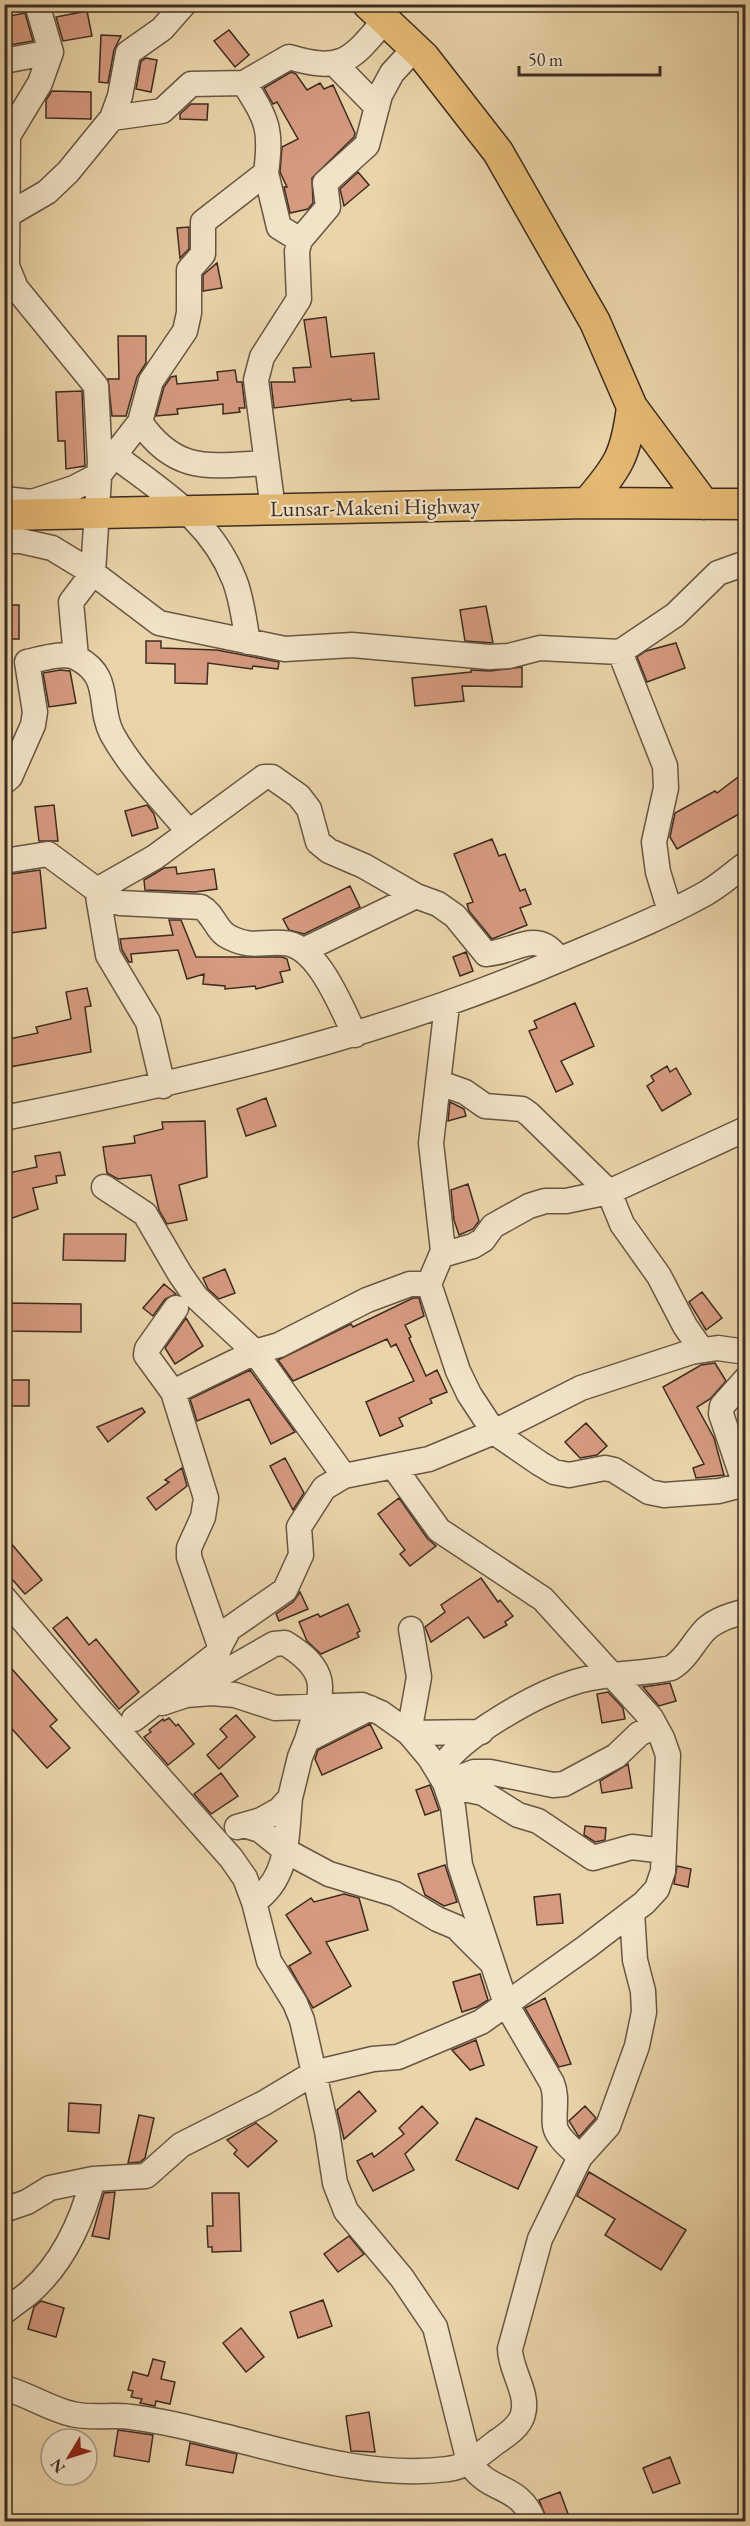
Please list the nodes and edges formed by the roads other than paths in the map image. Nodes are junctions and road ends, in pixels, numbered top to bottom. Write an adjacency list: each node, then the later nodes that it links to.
1 (37, 4): 5 (street)
2 (184, 4): 10 (street)
3 (377, 12): 4 (main road); 7 (street)
4 (415, 48): 9 (street); 14 (main road)
5 (51, 52): 6 (street); 12 (street)
6 (4, 61)
7 (334, 64): 8 (street); 9 (street)
8 (244, 83): 10 (street); 11 (street)
9 (377, 107): 13 (street)
10 (112, 118): 12 (street)
11 (266, 172): 13 (street); 15 (street)
12 (7, 215): 18 (street)
13 (300, 240): 17 (street)
14 (632, 407): 20 (main road); 21 (main road)
15 (140, 422): 16 (street); 17 (street)
16 (114, 455): 18 (street); 24 (street)
17 (266, 464): 23 (street)
18 (99, 475): 19 (street); 25 (street)
19 (4, 499)
20 (587, 502): 21 (main road, Lunsar-Makeni Highway); 23 (main road, Lunsar-Makeni Highway)
21 (704, 504): 22 (main road, Lunsar-Makeni Highway)
22 (746, 504)
23 (273, 509): 24 (main road, Lunsar-Makeni Highway)
24 (189, 512): 25 (main road, Lunsar-Makeni Highway); 30 (street)
25 (98, 513): 26 (main road, Lunsar-Makeni Highway); 29 (street)
26 (4, 515)
27 (4, 541): 29 (street)
28 (746, 562): 31 (street)
29 (93, 573): 30 (street); 32 (street)
30 (248, 642): 31 (street)
31 (620, 652): 39 (street)
32 (76, 657): 33 (street); 34 (street)
33 (4, 782)
34 (189, 832): 37 (street); 38 (street)
35 (4, 861): 37 (street)
36 (746, 864): 39 (street)
37 (97, 890): 40 (street); 45 (street)
38 (416, 896): 40 (street); 41 (street)
39 (670, 911): 41 (street)
40 (304, 950): 43 (street)
41 (559, 960): 42 (street)
42 (447, 1005): 43 (street); 44 (street)
43 (355, 1035): 45 (street)
44 (440, 1083): 49 (street); 50 (street)
45 (163, 1086): 46 (street)
46 (4, 1118)
47 (746, 1129): 49 (street)
48 (104, 1187): 54 (street)
49 (609, 1192): 50 (street); 53 (street)
50 (442, 1255): 51 (street)
51 (429, 1284): 54 (street); 58 (street)
52 (176, 1308): 57 (street)
53 (700, 1349): 55 (street); 58 (street)
54 (255, 1352): 57 (street); 60 (street)
55 (746, 1352)
56 (746, 1379): 61 (street)
57 (173, 1392): 66 (street)
58 (494, 1431): 59 (street); 61 (street)
59 (393, 1466): 60 (street); 67 (street)
60 (344, 1476): 66 (street)
61 (745, 1485)
62 (4, 1598): 64 (street)
63 (746, 1611): 67 (street)
64 (13, 1625): 71 (street)
65 (411, 1629): 74 (street)
66 (220, 1646): 71 (street)
67 (613, 1677): 72 (street); 73 (street)
68 (186, 1695): 69 (street); 69 (street); 71 (street)
69 (317, 1707): 70 (street); 75 (street)
70 (370, 1708): 74 (street); 75 (street)
71 (123, 1721): 79 (street)
72 (655, 1725): 76 (street); 81 (street)
73 (481, 1732): 74 (street); 76 (street)
74 (409, 1733): 76 (street)
75 (307, 1740): 77 (street)
76 (444, 1781): 81 (street); 84 (street)
77 (290, 1798): 78 (street); 80 (street)
78 (244, 1825): 79 (street); 80 (street)
79 (209, 1833): 82 (street)
80 (286, 1851): 82 (street); 84 (street)
81 (664, 1851): 83 (street)
82 (255, 1902): 86 (street)
83 (632, 1912): 85 (street); 87 (street)
84 (494, 1965): 85 (street)
85 (506, 2004): 86 (street); 87 (street)
86 (314, 2073): 88 (street); 92 (street)
87 (580, 2157): 92 (street)
88 (93, 2179): 89 (street); 90 (street)
89 (4, 2210)
90 (4, 2312)
91 (4, 2388): 92 (street)
92 (469, 2462): 93 (street)
93 (534, 2522)

